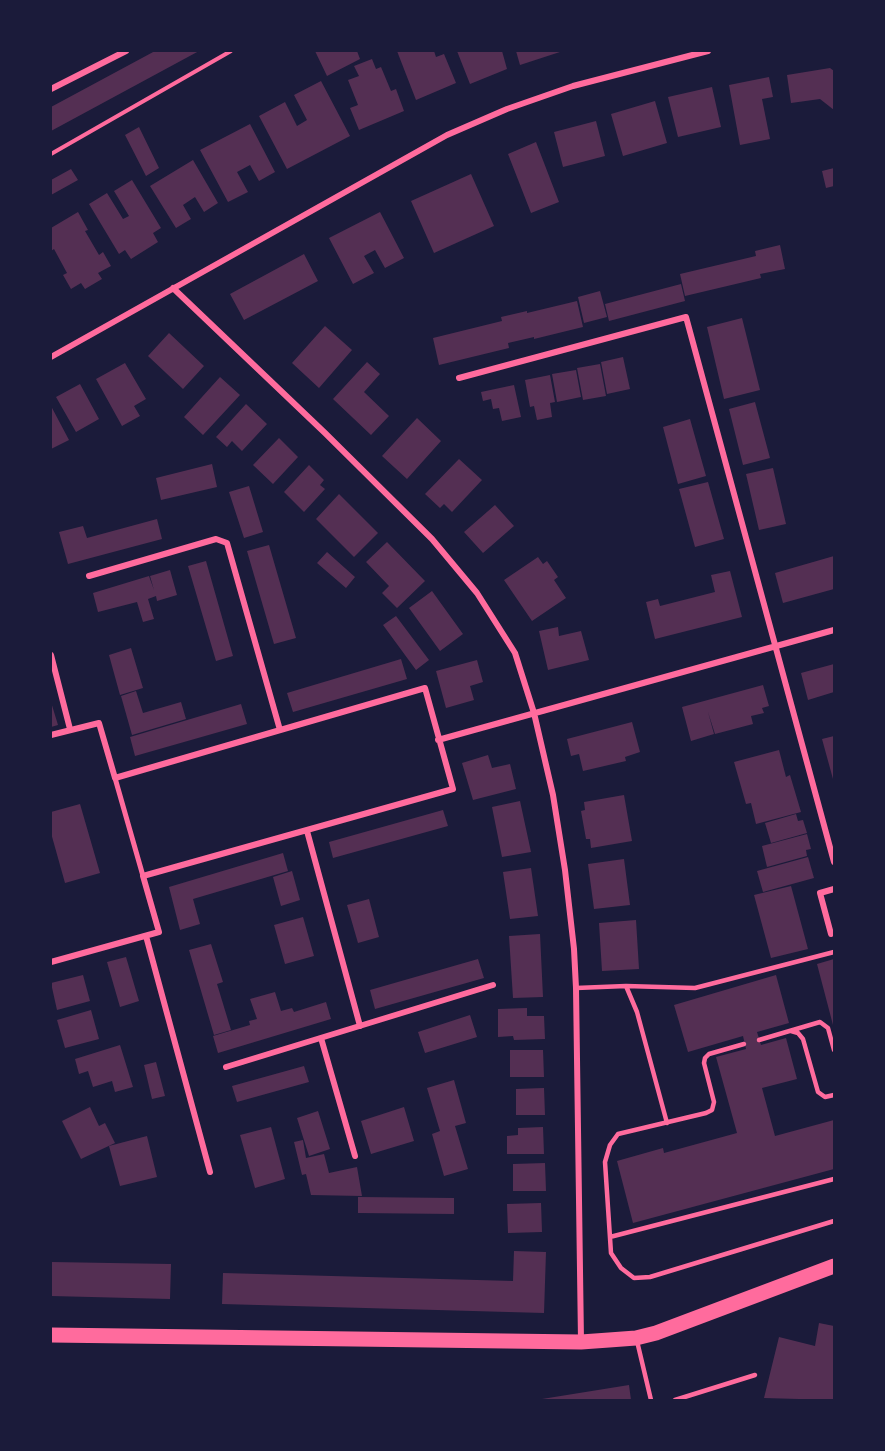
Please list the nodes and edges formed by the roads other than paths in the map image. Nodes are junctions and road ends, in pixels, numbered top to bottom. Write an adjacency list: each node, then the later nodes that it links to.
1 (126, 51): 3 (street)
2 (708, 51): 4 (street)
3 (51, 89)
4 (173, 288): 5 (street); 11 (street)
5 (51, 357)
6 (459, 378): 9 (street)
7 (89, 576): 13 (street)
8 (834, 630): 9 (street)
9 (774, 646): 11 (street); 18 (street)
10 (51, 655): 12 (street)
11 (534, 712): 15 (street); 27 (street)
12 (70, 729): 14 (street); 16 (street)
13 (280, 729): 15 (street); 16 (street)
14 (51, 735)
15 (438, 740): 17 (street)
16 (115, 778): 19 (street)
17 (308, 831): 19 (street); 28 (street)
18 (834, 862)
19 (143, 876): 22 (street)
20 (834, 889): 21 (street)
21 (834, 933)
22 (146, 936): 24 (street); 38 (street)
23 (834, 952): 26 (lane)
24 (51, 962)
25 (493, 985): 28 (street)
26 (626, 986): 27 (lane); 36 (lane)
27 (576, 988): 45 (street)
28 (360, 1026): 30 (street)
29 (792, 1031): 31 (lane); 33 (lane); 35 (lane)
30 (321, 1038): 34 (street); 37 (street)
31 (759, 1040)
32 (744, 1044): 36 (lane)
33 (834, 1050)
34 (226, 1067)
35 (834, 1095)
36 (667, 1124): 41 (lane)
37 (355, 1156)
38 (210, 1172)
39 (834, 1179): 41 (lane)
40 (834, 1221): 41 (lane)
41 (610, 1237)
42 (834, 1266): 44 (main road)
43 (51, 1335): 45 (main road)
44 (636, 1338): 45 (main road); 47 (lane)
45 (581, 1342)
46 (755, 1375): 48 (lane)
47 (651, 1400)
48 (675, 1400)

